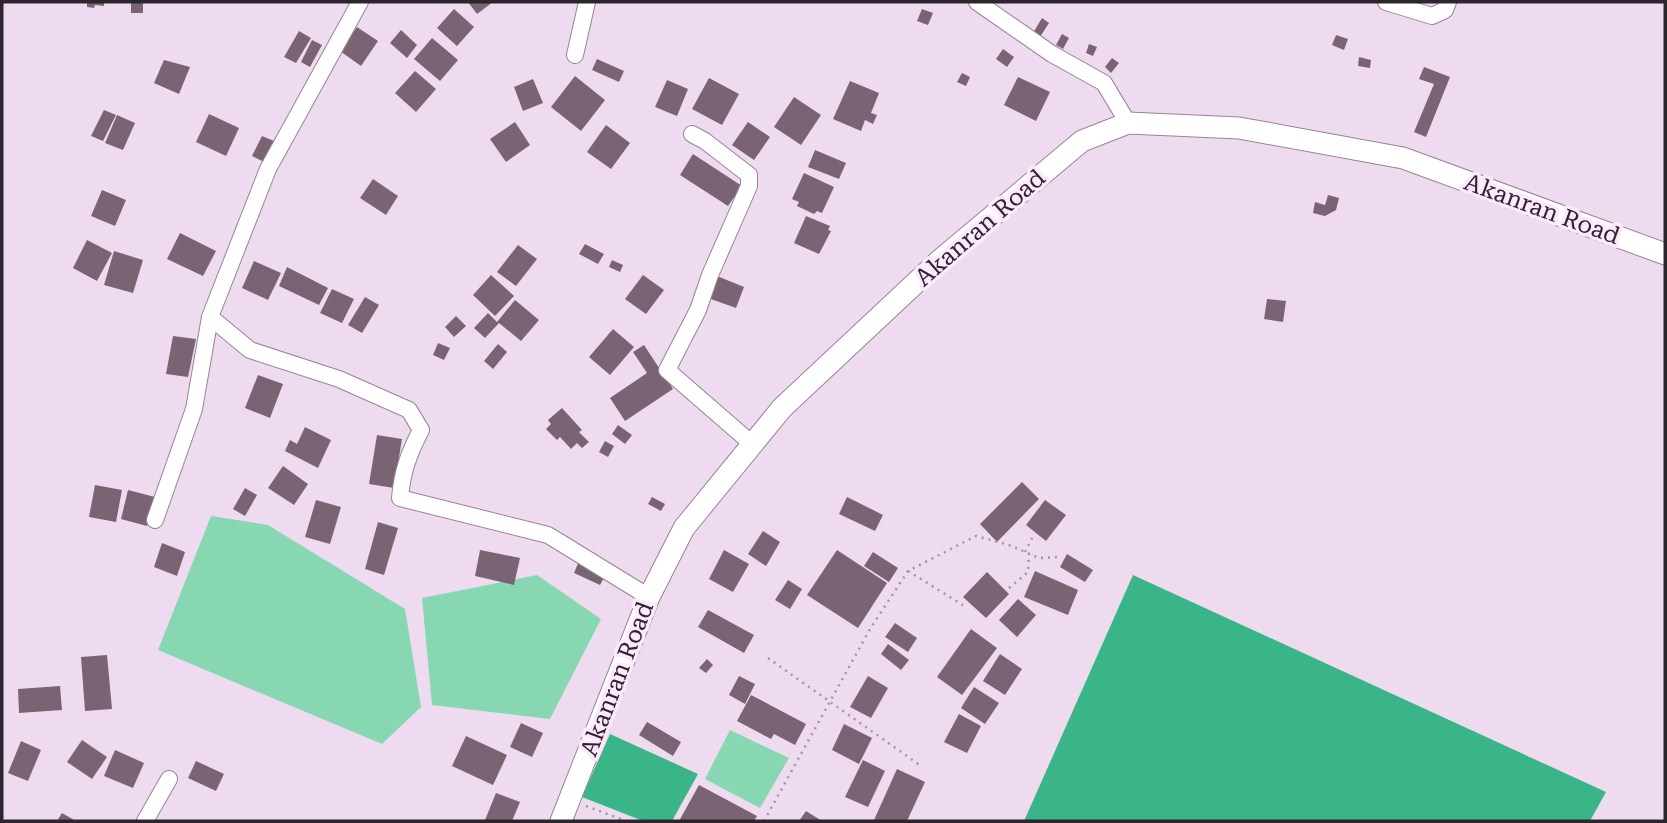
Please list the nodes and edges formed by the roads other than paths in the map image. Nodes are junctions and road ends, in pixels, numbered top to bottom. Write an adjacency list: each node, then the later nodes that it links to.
1 (360, 2): 10 (street)
2 (587, 2): 6 (street)
3 (977, 2): 7 (street)
4 (1386, 2): 5 (street)
5 (1448, 2)
6 (575, 55)
7 (1128, 123): 9 (main road, Akanran Road); 11 (main road, Akanran Road)
8 (692, 134): 11 (street)
9 (1665, 254)
10 (210, 317): 12 (street); 13 (street)
11 (751, 443): 13 (main road, Akanran Road)
12 (155, 520)
13 (649, 597): 16 (main road, Akanran Road)
14 (169, 779): 15 (street)
15 (145, 821)
16 (561, 821)

